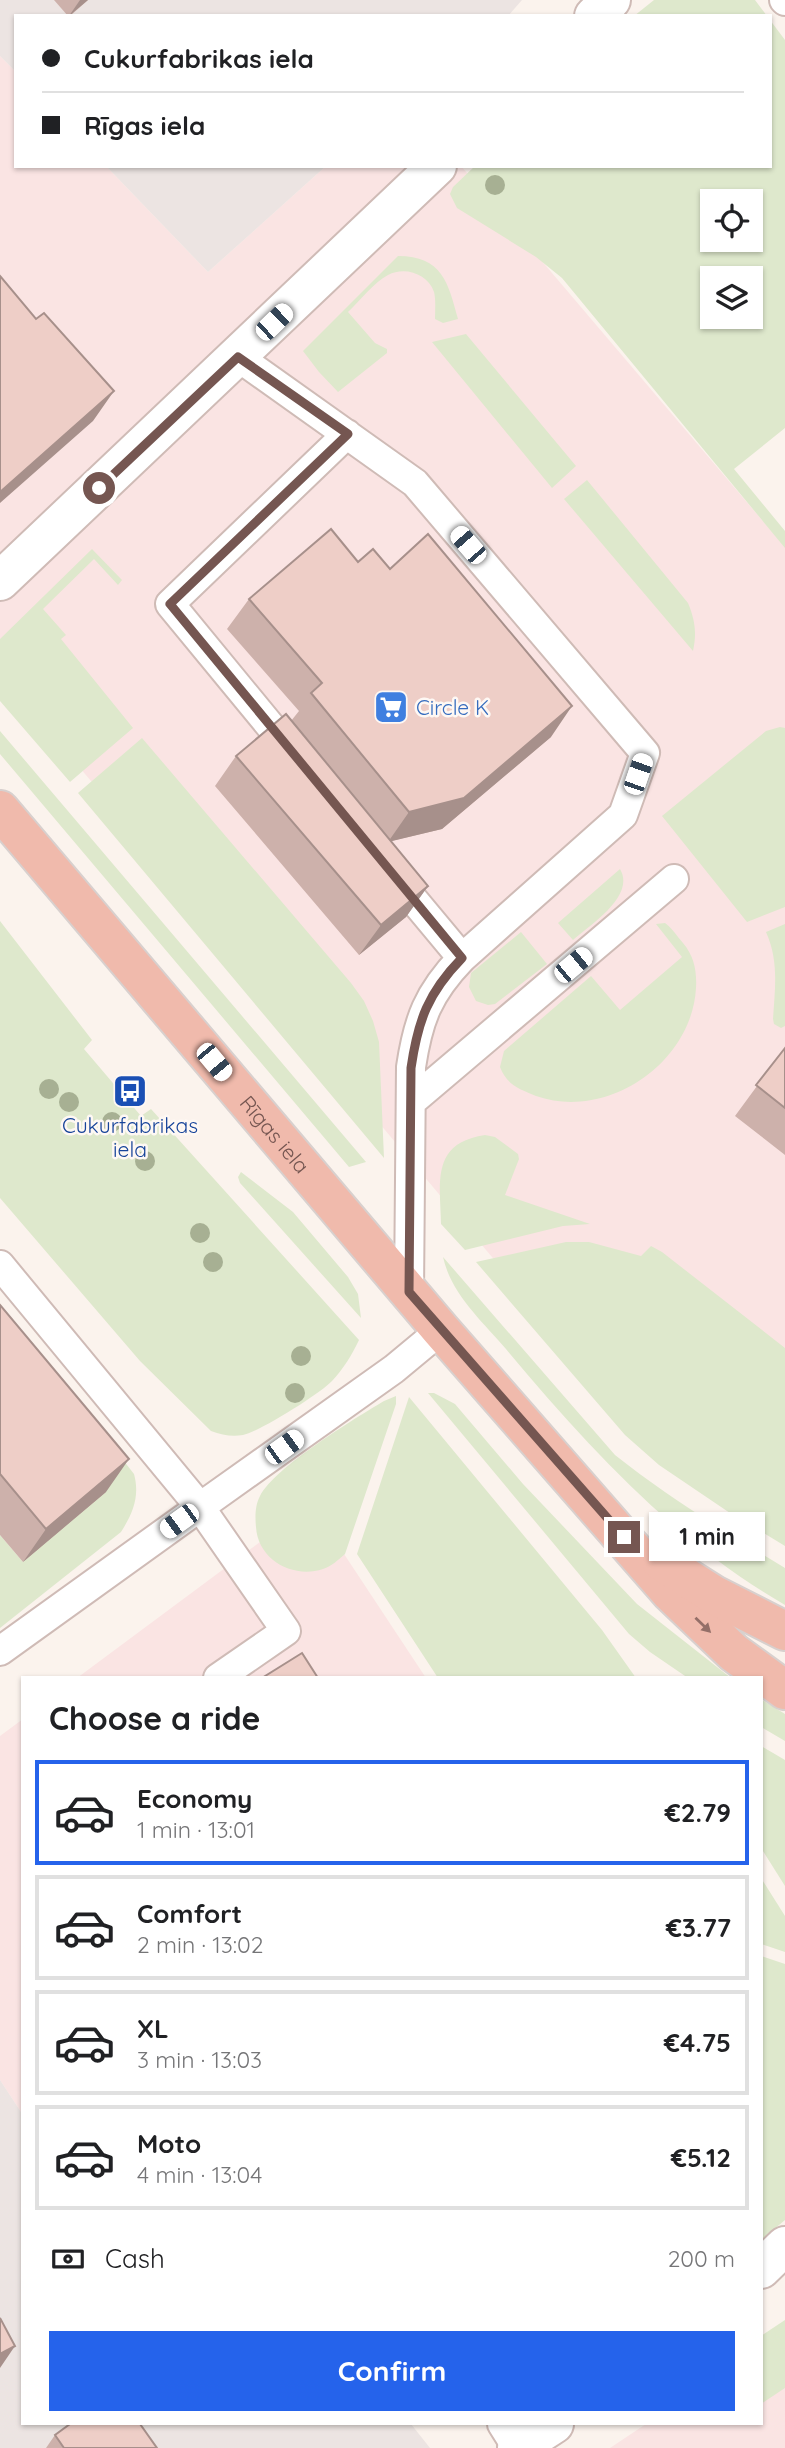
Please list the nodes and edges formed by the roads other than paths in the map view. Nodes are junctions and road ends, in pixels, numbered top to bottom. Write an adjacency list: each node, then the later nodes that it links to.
1 (611, 0): 2 (street)
2 (596, 14)
3 (435, 168): 4 (street)
4 (238, 357): 5 (lane); 6 (street)
5 (348, 434): 7 (lane); 11 (lane)
6 (0, 581)
7 (311, 776)
8 (0, 810): 14 (highway, Rīgas iela)
9 (374, 852): 11 (lane)
10 (674, 879): 12 (lane)
11 (462, 958): 12 (lane)
12 (411, 1102): 14 (lane)
13 (0, 1265): 16 (lane)
14 (409, 1292): 15 (highway, Rīgas iela)
15 (441, 1330): 16 (lane); 17 (highway, Rīgas iela)
16 (200, 1507): 19 (lane); 20 (lane)
17 (608, 1519): 18 (highway, Rīgas iela); 21 (highway, Rīgas iela, one-way to 21)
18 (785, 1631)
19 (0, 1651)
20 (221, 1676)
21 (785, 1690)
22 (785, 2246): 23 (street)
23 (763, 2267)
24 (785, 2272): 25 (street)
25 (763, 2284)
26 (503, 2425): 28 (lane)
27 (552, 2425): 28 (street)
28 (517, 2448)

